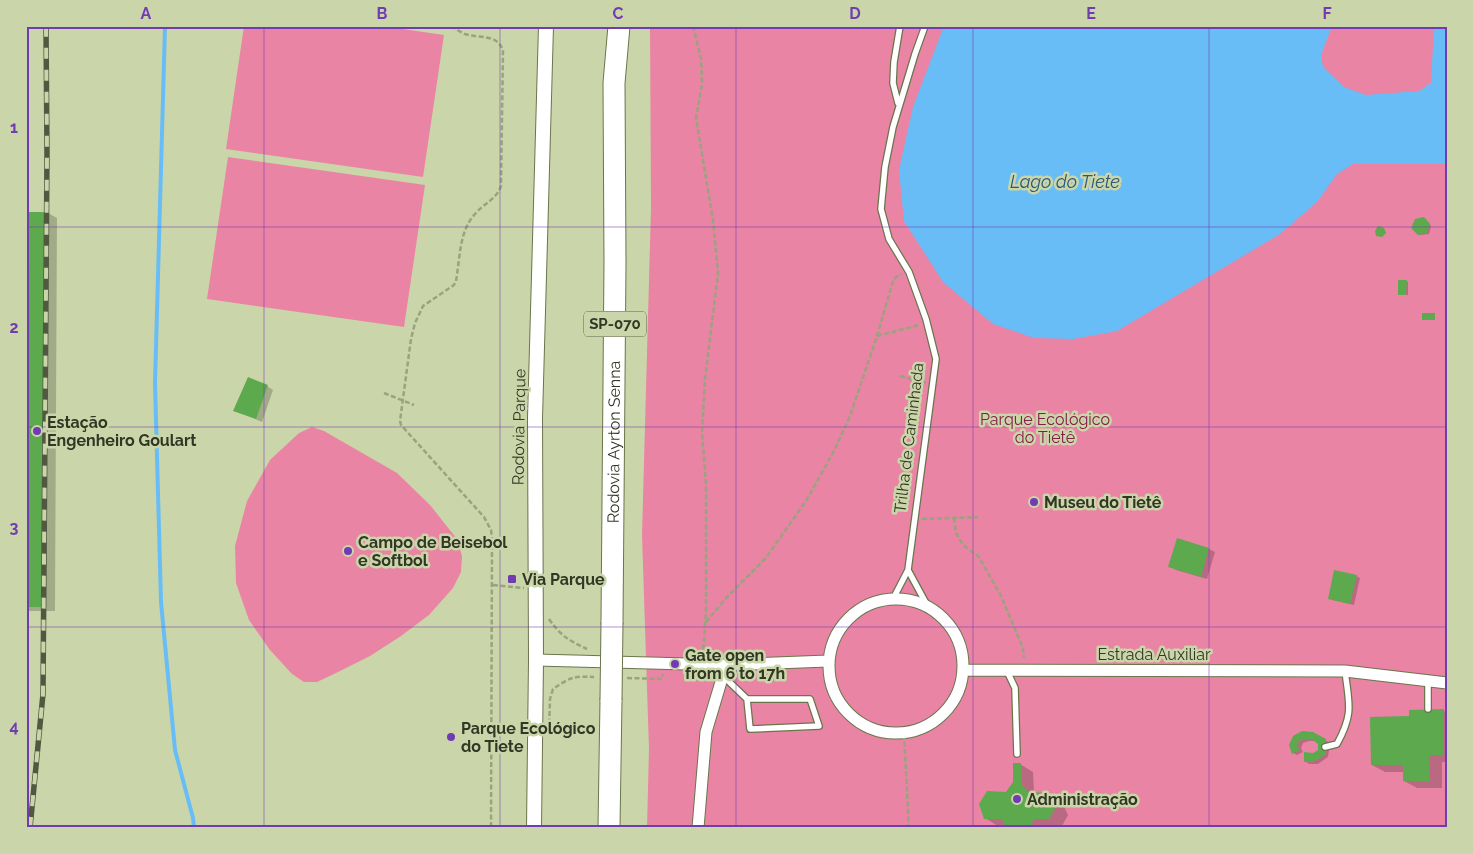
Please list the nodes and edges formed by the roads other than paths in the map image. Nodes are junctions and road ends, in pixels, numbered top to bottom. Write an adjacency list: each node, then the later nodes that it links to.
1 (546, 26): 9 (street, Rodovia Parque)
2 (619, 26): 22 (highway, Rodovia Ayrton Senna / SP-070, bridge)
3 (900, 26): 5 (lane)
4 (926, 26): 5 (lane, Trilha de Caminhada)
5 (898, 104): 6 (lane, Trilha de Caminhada)
6 (908, 570): 7 (lane, Trilha de Caminhada); 8 (lane)
7 (894, 597): 8 (street); 10 (street)
8 (927, 606): 13 (street)
9 (536, 660): 12 (street); 21 (street, Rodovia Parque)
10 (828, 661): 12 (street); 13 (street)
11 (1006, 669): 13 (street, Estrada Auxiliar); 14 (street, Estrada Auxiliar); 20 (lane)
12 (724, 670): 17 (lane); 23 (street)
13 (963, 670)
14 (1344, 671): 15 (street); 19 (lane)
15 (1428, 681): 16 (street); 18 (lane)
16 (1447, 683)
17 (747, 700): 17 (lane)
18 (1428, 710)
19 (1325, 746)
20 (1017, 754)
21 (534, 828)
22 (609, 828)
23 (698, 828)

